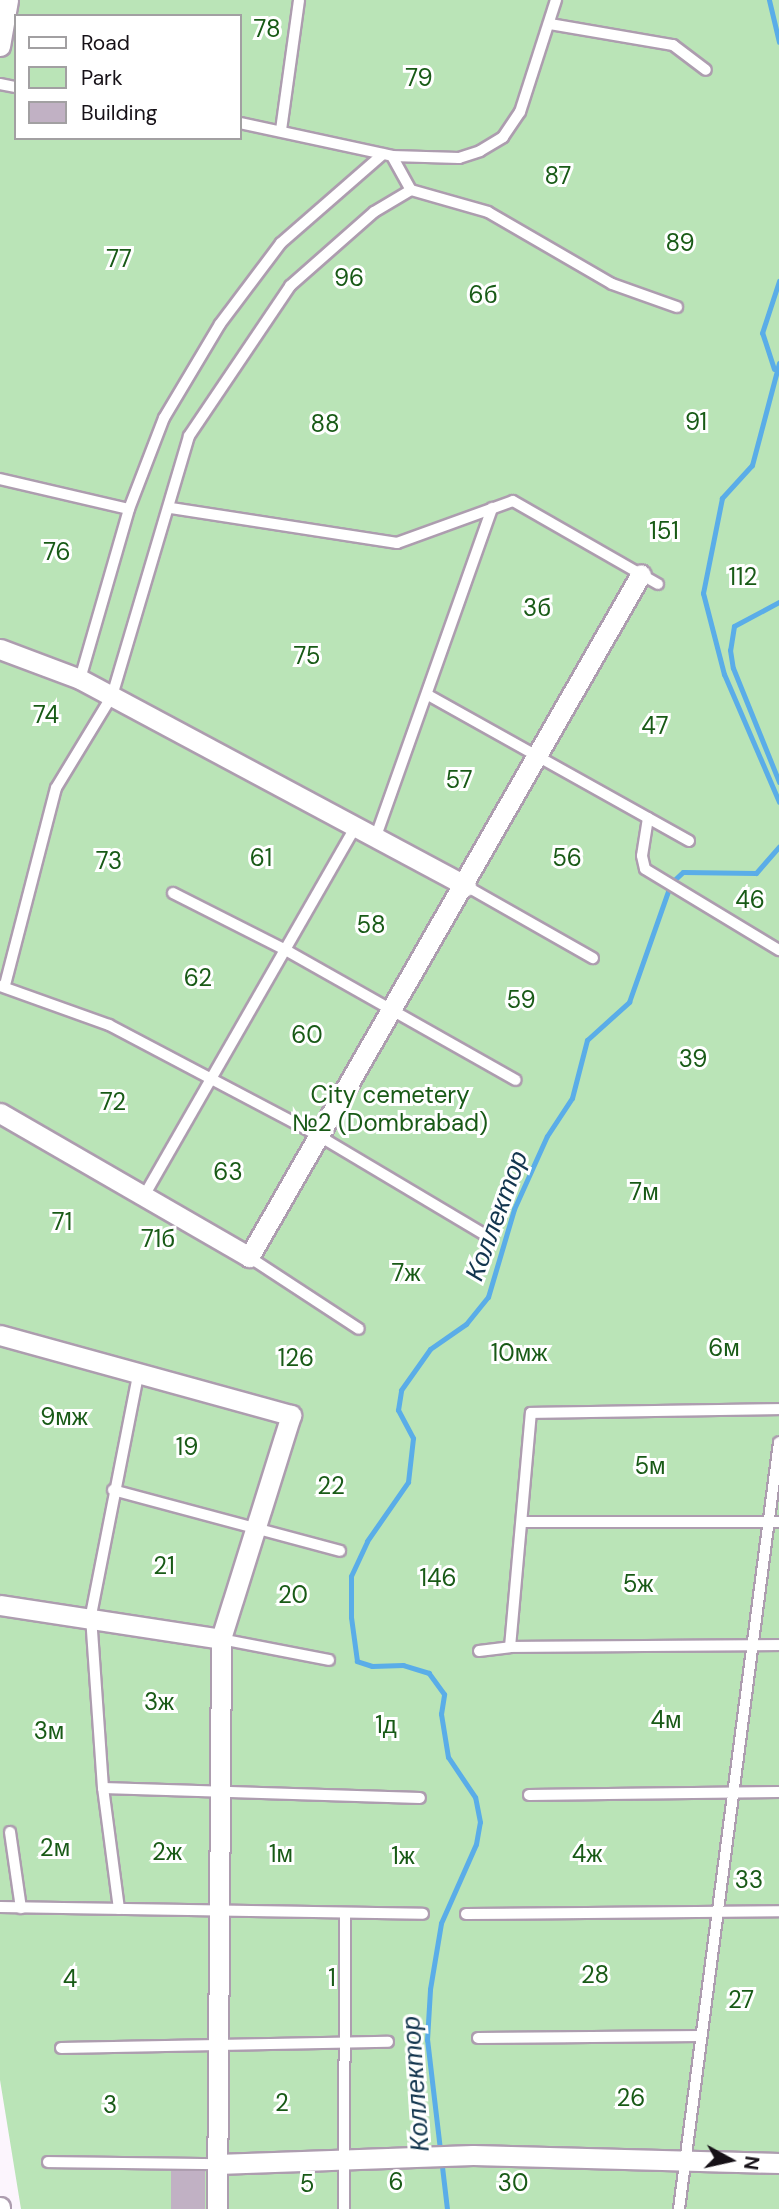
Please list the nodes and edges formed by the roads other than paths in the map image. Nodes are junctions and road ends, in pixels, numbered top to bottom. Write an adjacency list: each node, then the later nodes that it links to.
1 (8, 0): 5 (street)
2 (299, 0): 8 (lane)
3 (556, 0): 4 (lane)
4 (550, 24): 6 (lane); 9 (lane)
5 (0, 46)
6 (706, 69)
7 (242, 123): 8 (lane)
8 (281, 130): 9 (lane)
9 (387, 155): 10 (lane); 15 (lane)
10 (411, 190): 11 (lane); 13 (lane)
11 (677, 307)
12 (0, 479): 15 (lane)
13 (171, 508): 14 (lane); 20 (lane)
14 (492, 508): 16 (lane); 19 (lane)
15 (129, 509): 18 (lane)
16 (650, 579): 21 (street)
17 (0, 649): 18 (street)
18 (80, 679): 20 (street)
19 (428, 695): 21 (lane); 24 (lane)
20 (112, 696): 23 (street); 31 (lane)
21 (538, 760): 22 (lane); 26 (street)
22 (648, 818): 25 (lane); 29 (lane)
23 (356, 826): 24 (street); 28 (lane)
24 (376, 836): 26 (street)
25 (689, 841)
26 (466, 886): 30 (lane); 32 (street)
27 (173, 893): 28 (lane)
28 (285, 949): 32 (lane); 33 (lane)
29 (779, 950)
30 (593, 958)
31 (3, 986): 33 (lane)
32 (394, 1010): 34 (lane); 36 (street)
33 (210, 1078): 36 (lane); 37 (lane)
34 (516, 1080)
35 (0, 1113): 37 (street)
36 (321, 1137): 38 (lane); 39 (street)
37 (144, 1196): 39 (street)
38 (487, 1236)
39 (249, 1257): 40 (lane)
40 (359, 1329)
41 (0, 1335): 42 (street)
42 (139, 1371): 45 (lane); 48 (street)
43 (779, 1409): 46 (lane)
44 (779, 1442): 47 (lane)
45 (113, 1490): 48 (lane); 51 (lane)
46 (522, 1522): 47 (lane); 55 (lane)
47 (774, 1522): 53 (lane)
48 (254, 1525): 49 (lane); 52 (street)
49 (340, 1551)
50 (0, 1605): 51 (street)
51 (91, 1615): 52 (street); 58 (lane)
52 (221, 1639): 57 (lane); 61 (street)
53 (751, 1645): 54 (lane); 55 (lane); 60 (lane)
54 (779, 1645)
55 (510, 1647): 56 (lane)
56 (480, 1651)
57 (329, 1660)
58 (103, 1788): 61 (lane); 67 (lane)
59 (779, 1792): 60 (lane)
60 (731, 1793): 62 (lane); 70 (lane)
61 (222, 1795): 63 (lane); 68 (street)
62 (529, 1795)
63 (420, 1798)
64 (10, 1832): 66 (lane)
65 (0, 1908): 66 (lane)
66 (21, 1908): 67 (lane)
67 (119, 1909): 68 (lane)
68 (222, 1911): 71 (lane); 78 (street)
69 (779, 1911): 70 (lane)
70 (716, 1912): 73 (lane); 74 (lane)
71 (345, 1913): 72 (lane); 77 (lane)
72 (423, 1914)
73 (466, 1914)
74 (700, 2036): 75 (lane); 82 (lane)
75 (478, 2038)
76 (388, 2042): 77 (lane)
77 (346, 2043): 78 (lane); 80 (lane)
78 (220, 2046): 79 (lane); 84 (street)
79 (61, 2048)
80 (346, 2158): 82 (street); 84 (street); 86 (lane)
81 (48, 2162): 84 (lane)
82 (685, 2162): 83 (street); 87 (lane)
83 (779, 2163)
84 (217, 2164): 85 (street)
85 (217, 2209)
86 (344, 2209)
87 (679, 2209)

